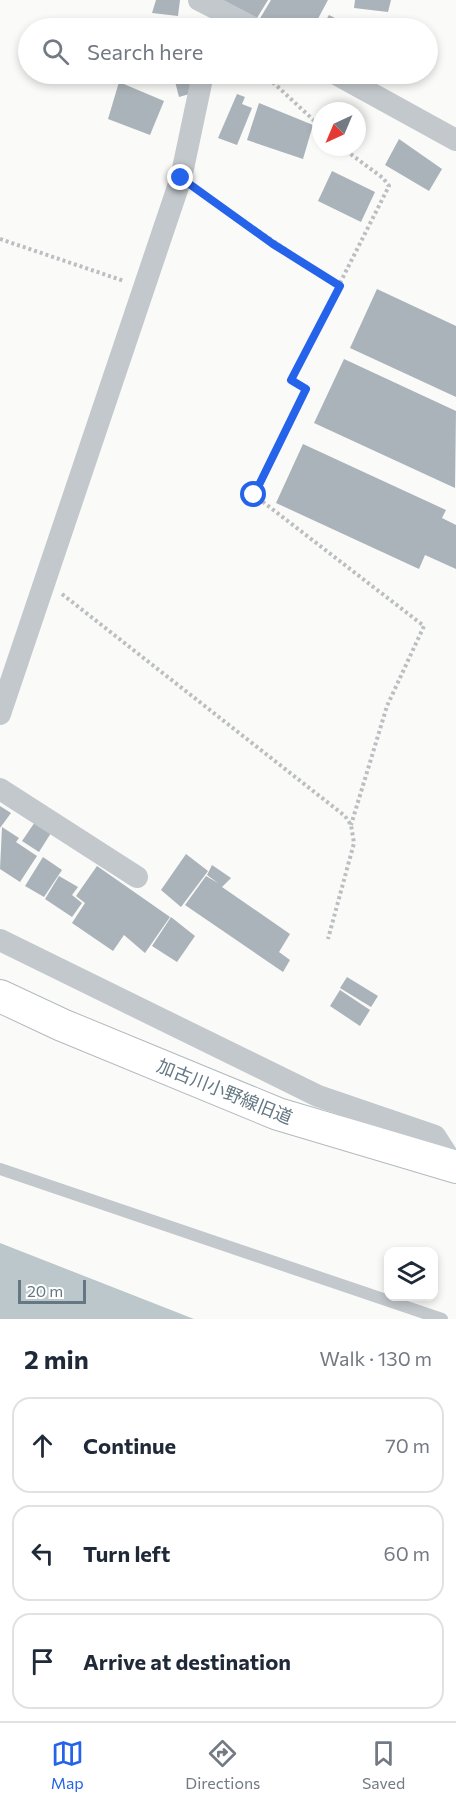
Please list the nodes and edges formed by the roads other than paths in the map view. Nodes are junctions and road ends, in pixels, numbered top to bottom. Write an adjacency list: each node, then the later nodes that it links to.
1 (210, 12): 2 (street)
2 (226, 18)
3 (201, 84): 6 (street)
4 (354, 84): 5 (street)
5 (456, 140)
6 (0, 714)
7 (0, 789): 8 (street)
8 (138, 878)
9 (0, 940): 11 (street)
10 (0, 996): 11 (street, 加古川小野線旧道)
11 (455, 1167)
12 (0, 1169): 13 (lane)
13 (442, 1319)

